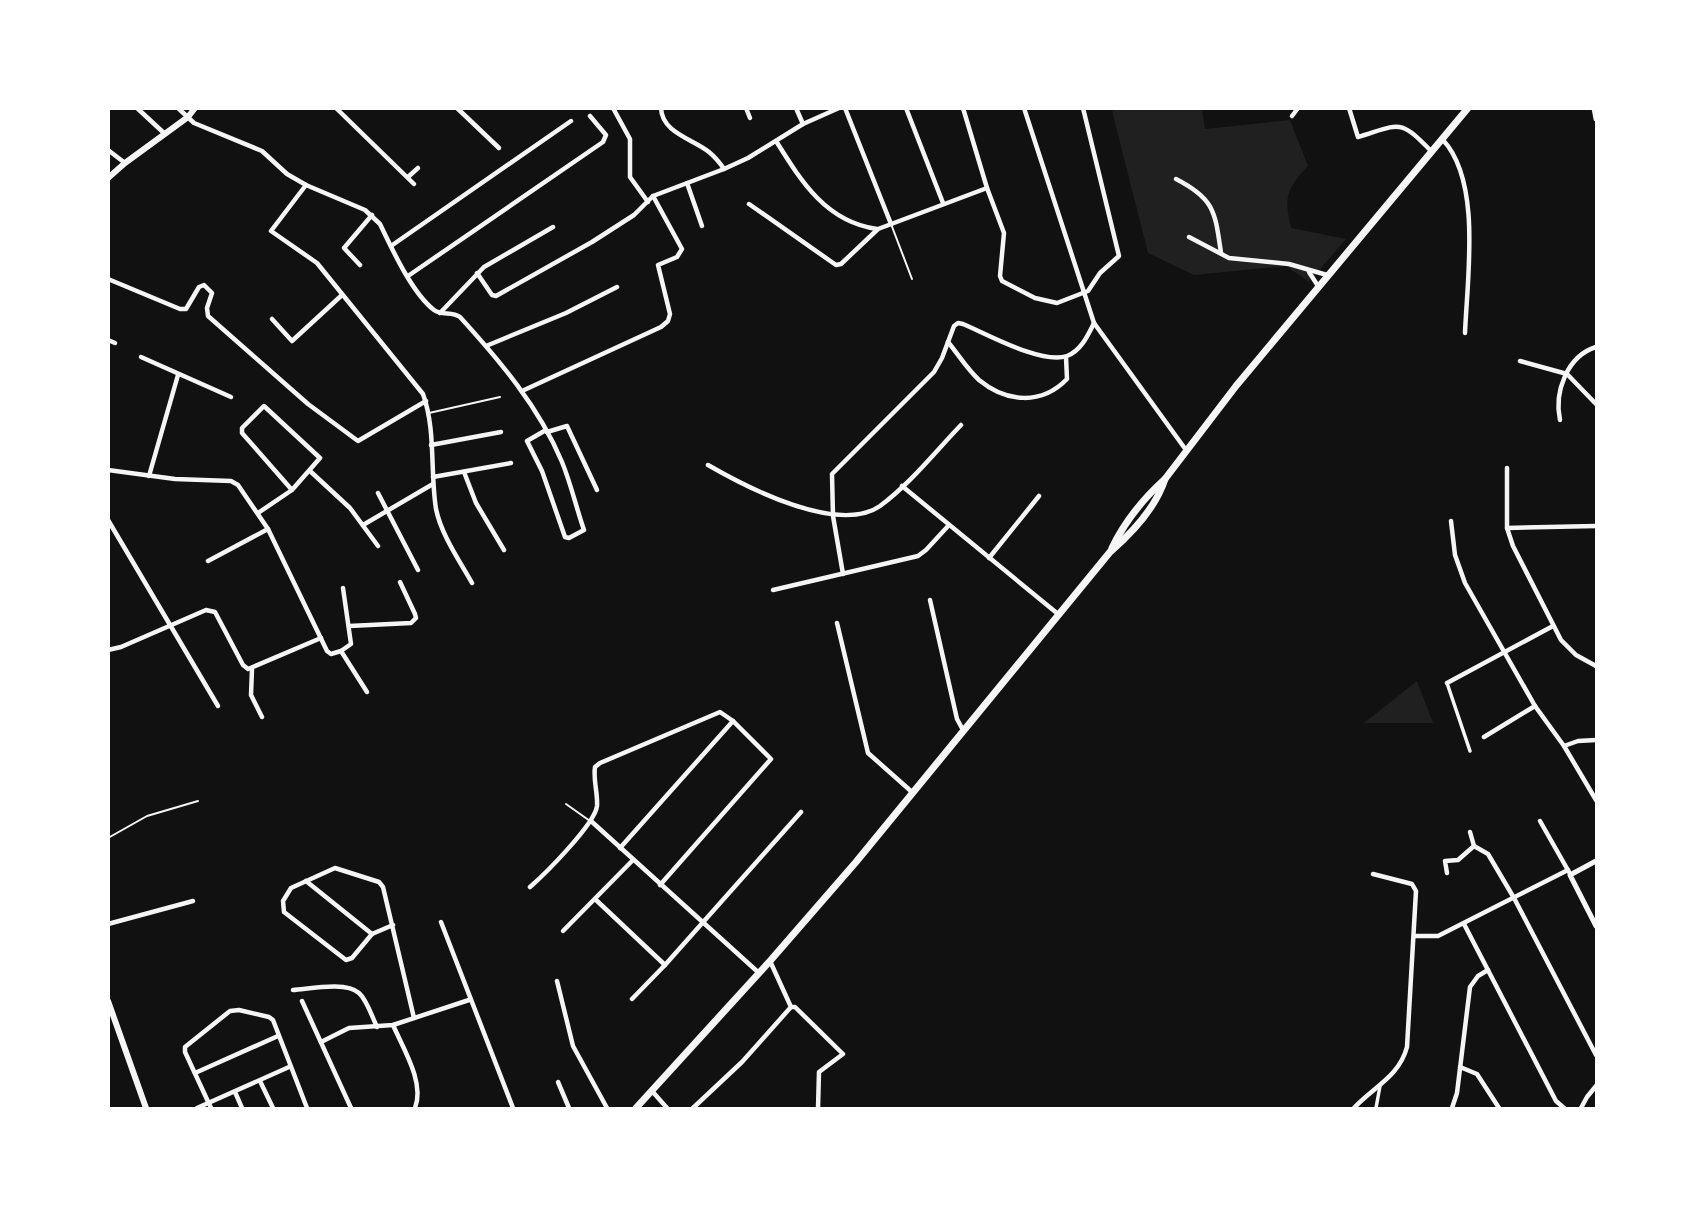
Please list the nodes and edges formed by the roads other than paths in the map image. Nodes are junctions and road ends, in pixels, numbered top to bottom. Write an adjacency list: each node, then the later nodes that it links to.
1 (137, 108): 27 (street)
2 (178, 108): 21 (street)
3 (195, 108): 21 (main road)
4 (336, 108): 36 (street)
5 (457, 108): 30 (street)
6 (613, 108): 44 (street)
7 (661, 108): 35 (street)
8 (746, 108): 23 (street)
9 (796, 108): 26 (street)
10 (839, 108): 26 (street)
11 (845, 108): 48 (street)
12 (906, 108): 45 (street)
13 (963, 108): 42 (street)
14 (1024, 108): 64 (street)
15 (1083, 108): 64 (street)
16 (1298, 108): 20 (street)
17 (1349, 108): 32 (street)
18 (1468, 108): 28 (main road)
19 (1594, 108): 24 (street)
20 (1292, 116)
21 (187, 117): 27 (main road); 41 (street)
22 (590, 117): 59 (street)
23 (750, 118)
24 (1597, 119)
25 (571, 121): 53 (street)
26 (803, 124): 29 (street)
27 (166, 134): 33 (main road)
28 (1443, 140): 32 (main road); 69 (street)
29 (776, 141): 35 (street); 51 (street)
30 (499, 148)
31 (108, 150): 33 (street)
32 (1433, 152): 58 (main road)
33 (125, 163): 37 (main road)
34 (418, 168): 36 (street)
35 (724, 169): 39 (street)
36 (408, 177): 40 (street)
37 (108, 178)
38 (1175, 179): 54 (street)
39 (687, 183): 43 (street); 49 (street)
40 (414, 184)
41 (306, 185): 47 (street); 65 (street)
42 (987, 188): 45 (street); 64 (street)
43 (653, 196): 44 (street); 80 (street)
44 (648, 202): 57 (street)
45 (943, 203): 48 (street)
46 (748, 204): 51 (street)
47 (372, 215): 53 (street); 55 (street)
48 (891, 225): 51 (street); 61 (lane)
49 (702, 226)
50 (553, 227): 57 (street)
51 (878, 229)
52 (1189, 237): 54 (street)
53 (391, 246): 59 (street)
54 (1221, 254): 56 (street)
55 (360, 265)
56 (1309, 271): 58 (street); 62 (street)
57 (477, 274): 66 (street)
58 (1327, 275): 62 (main road)
59 (408, 276): 66 (street)
60 (108, 279): 83 (street)
61 (912, 279)
62 (1318, 286): 91 (main road)
63 (617, 287): 73 (street)
64 (1084, 294): 68 (street)
65 (342, 295): 67 (street); 83 (street)
66 (440, 313): 73 (street)
67 (272, 319)
68 (1094, 323): 76 (street); 91 (street)
69 (1465, 333)
70 (108, 340): 72 (street)
71 (948, 341): 76 (street); 76 (street); 108 (street)
72 (115, 343)
73 (486, 346): 80 (street)
74 (1597, 347): 78 (street)
75 (141, 357): 79 (street)
76 (1066, 357)
77 (1520, 361): 78 (street)
78 (1567, 374): 84 (street); 86 (street)
79 (178, 375): 81 (street); 98 (street)
80 (522, 391): 88 (street)
81 (231, 397)
82 (500, 397): 85 (lane)
83 (426, 401): 85 (street)
84 (1597, 404)
85 (428, 414): 90 (street)
86 (1560, 420)
87 (961, 425): 101 (street)
88 (547, 431): 88 (street); 103 (street)
89 (502, 432): 90 (street)
90 (431, 445): 99 (street)
91 (1187, 450): 127 (main road)
92 (511, 463): 97 (street)
93 (708, 465): 108 (street)
94 (1507, 468): 114 (street)
95 (108, 470): 98 (street)
96 (310, 471): 102 (street); 102 (street); 111 (street)
97 (464, 472): 99 (street); 117 (street)
98 (149, 476): 107 (street)
99 (433, 477): 100 (street)
100 (433, 484): 106 (street); 123 (street)
101 (902, 486): 108 (street); 112 (street)
102 (292, 490): 107 (street)
103 (597, 490)
104 (378, 493): 106 (street)
105 (1039, 496): 118 (street)
106 (388, 510): 111 (street); 120 (street)
107 (258, 513): 115 (street)
108 (834, 516): 121 (street)
109 (108, 520): 129 (street)
110 (1451, 521): 135 (street)
111 (363, 525): 116 (street)
112 (949, 525): 118 (street); 121 (street)
113 (1597, 526): 114 (street)
114 (1507, 528): 131 (street)
115 (268, 529): 119 (street); 132 (street)
116 (378, 547)
117 (504, 550)
118 (989, 558): 127 (street)
119 (208, 561)
120 (418, 570)
121 (843, 574): 125 (street)
122 (400, 582): 130 (street)
123 (472, 583)
124 (343, 588): 130 (street)
125 (773, 590)
126 (930, 600): 144 (street)
127 (1059, 615): 144 (main road)
128 (837, 623): 149 (street)
129 (171, 625): 133 (street); 137 (street); 140 (street)
130 (349, 626): 134 (street)
131 (1553, 626): 135 (street); 136 (street)
132 (321, 638): 134 (street); 137 (street)
133 (108, 650)
134 (341, 651): 139 (street)
135 (1505, 652): 138 (street); 141 (street)
136 (1597, 666)
137 (252, 669): 142 (street)
138 (1447, 682): 148 (street)
139 (367, 692)
140 (218, 706)
141 (1535, 706): 145 (street); 147 (street)
142 (262, 717)
143 (733, 721): 154 (street); 159 (street); 166 (street)
144 (963, 730): 149 (main road)
145 (1484, 737)
146 (1597, 740): 147 (street)
147 (1564, 746): 150 (street)
148 (1470, 751)
149 (912, 792): 180 (main road)
150 (1597, 800)
151 (198, 801): 157 (lane)
152 (566, 804): 154 (lane)
153 (801, 812): 172 (street)
154 (591, 821): 159 (street); 167 (street)
155 (1540, 821): 162 (street)
156 (1470, 832): 158 (street)
157 (108, 838)
158 (1474, 846): 163 (street); 168 (street)
159 (620, 848): 160 (street)
160 (633, 860): 166 (street); 169 (street)
161 (1597, 861): 162 (street)
162 (1569, 872): 168 (street); 176 (street)
163 (1447, 873)
164 (1373, 874): 179 (street)
165 (306, 881): 175 (street); 178 (street); 178 (street)
166 (660, 885): 172 (street)
167 (530, 887)
168 (1514, 898): 174 (street); 196 (street)
169 (595, 899): 177 (street); 181 (street)
170 (194, 901): 173 (street)
171 (441, 922): 187 (street)
172 (702, 923): 181 (street); 183 (street)
173 (108, 924)
174 (1464, 924): 179 (street); 182 (street)
175 (393, 925): 178 (street); 191 (street)
176 (1597, 926)
177 (563, 931)
178 (372, 934)
179 (1414, 936): 202 (street)
180 (770, 961): 183 (main road); 190 (street)
181 (665, 965): 186 (street)
182 (1488, 970): 198 (street); 225 (street)
183 (759, 973): 204 (main road)
184 (557, 981): 216 (street)
185 (293, 990): 193 (street)
186 (632, 999)
187 (469, 1000): 191 (street); 214 (street)
188 (108, 1001): 207 (main road)
189 (302, 1001): 195 (street)
190 (791, 1007): 219 (street); 220 (street)
191 (414, 1018): 192 (street)
192 (393, 1025): 193 (street); 213 (street)
193 (377, 1027): 195 (street)
194 (278, 1036): 197 (street); 199 (street); 199 (street)
195 (321, 1042): 212 (street)
196 (1597, 1055)
197 (289, 1067): 200 (street); 211 (street)
198 (1460, 1067): 223 (street); 224 (street)
199 (195, 1073): 206 (street)
200 (260, 1081): 205 (street); 210 (street)
201 (558, 1082): 215 (street)
202 (1380, 1086): 221 (street); 222 (street)
203 (1597, 1086): 226 (street)
204 (652, 1091): 217 (main road); 218 (street)
205 (236, 1092): 206 (street); 209 (street)
206 (210, 1106): 208 (street)
207 (146, 1108)
208 (197, 1108)
209 (243, 1108)
210 (273, 1108)
211 (307, 1108)
212 (351, 1108)
213 (415, 1108)
214 (513, 1108)
215 (569, 1108)
216 (607, 1108)
217 (636, 1108)
218 (667, 1108)
219 (693, 1108)
220 (818, 1108)
221 (1354, 1108)
222 (1376, 1108)
223 (1452, 1108)
224 (1499, 1108)
225 (1564, 1108)
226 (1581, 1108)

